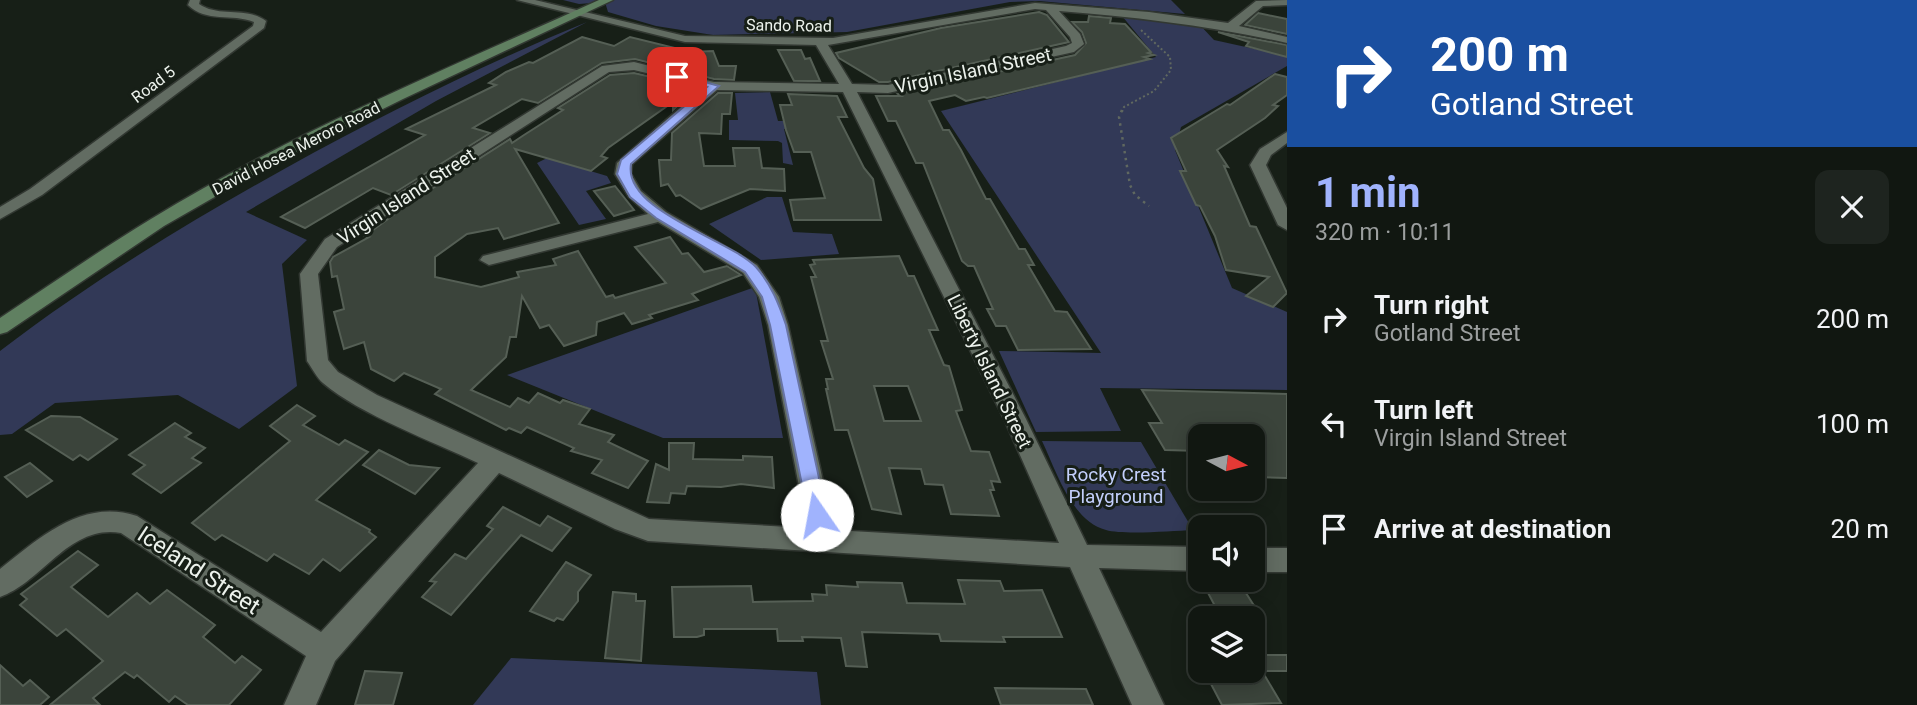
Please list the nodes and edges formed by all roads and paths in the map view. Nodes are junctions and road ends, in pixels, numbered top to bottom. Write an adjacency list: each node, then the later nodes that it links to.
1 (195, 0): 15 (street, Road 5)
2 (522, 0): 6 (street, Sando Road)
3 (608, 0): 6 (main road, David Hosea Meroro Road)
4 (1287, 2): 8 (street)
5 (1049, 6): 7 (street, Sando Road); 10 (street, Sando Road); 12 (street, Virgin Island Street)
6 (582, 14): 10 (street, Sando Road); 19 (main road, David Hosea Meroro Road)
7 (1149, 15): 8 (street, Sando Road); 14 (path)
8 (1230, 27): 9 (street, Sando Road)
9 (1287, 40)
10 (821, 43): 12 (street, Liberty Island Street)
11 (714, 86): 12 (street, Virgin Island Street); 16 (street); 20 (street, Virgin Island Street)
12 (849, 90): 22 (street, Liberty Island Street)
13 (1287, 136): 17 (street)
14 (1149, 206)
15 (0, 214)
16 (660, 216): 18 (street); 21 (street)
17 (1287, 225)
18 (489, 260)
19 (0, 327)
20 (496, 460): 21 (street, Virgin Island Street); 27 (street)
21 (823, 542): 22 (street, Virgin Island Street)
22 (1077, 556): 23 (street, Virgin Island Street); 29 (street, Liberty Island Street)
23 (1188, 559)
24 (1265, 560): 25 (street)
25 (1287, 560)
26 (0, 585): 27 (street, Iceland Street)
27 (324, 651): 28 (street)
28 (300, 705)
29 (1148, 705)

